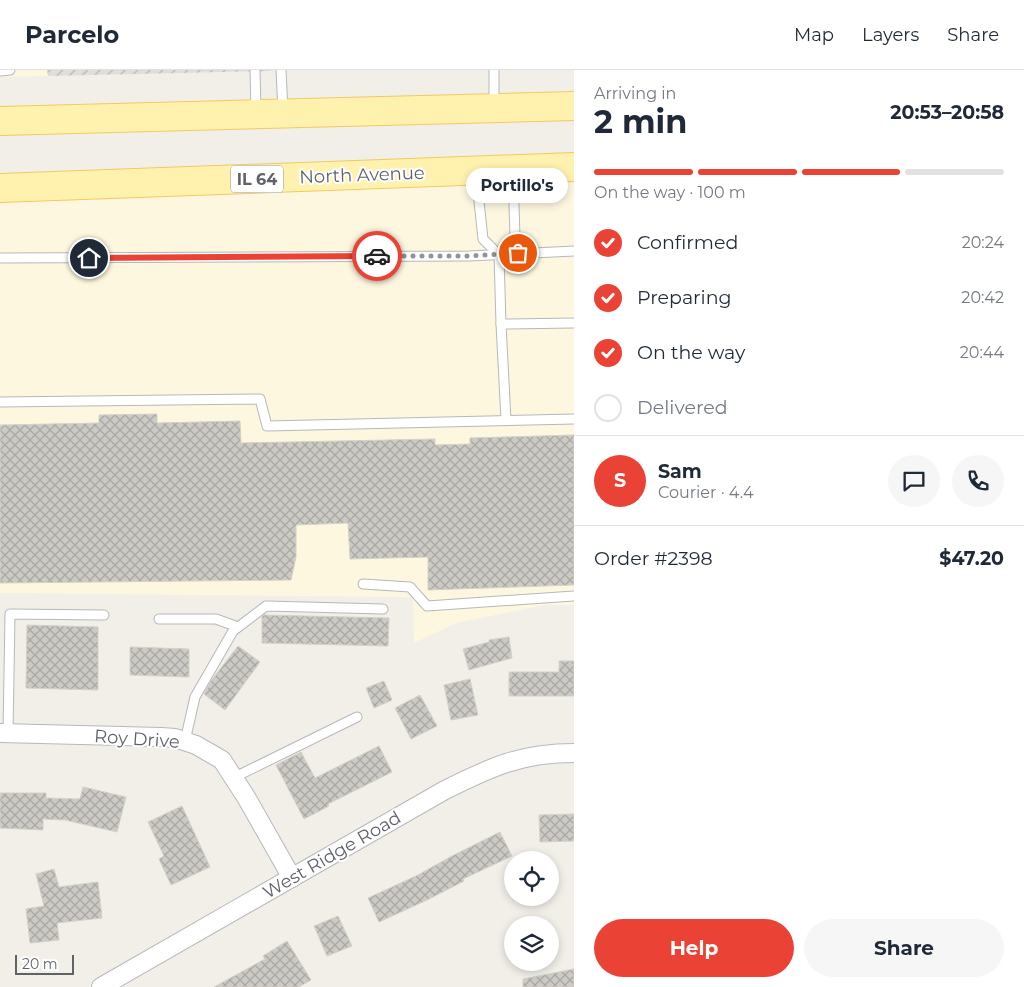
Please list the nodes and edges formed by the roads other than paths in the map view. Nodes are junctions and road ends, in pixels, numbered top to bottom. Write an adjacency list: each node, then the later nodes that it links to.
1 (10, 70): 5 (lane)
2 (255, 70): 8 (lane)
3 (282, 70): 8 (lane)
4 (494, 70): 7 (lane)
5 (0, 71)
6 (574, 106): 7 (main road)
7 (494, 108): 8 (main road)
8 (270, 115): 9 (main road)
9 (0, 121)
10 (574, 167): 11 (main road, North Avenue / IL 64)
11 (513, 169): 12 (main road, North Avenue / IL 64); 15 (lane)
12 (476, 171): 13 (main road, North Avenue / IL 64); 15 (lane)
13 (0, 188)
14 (574, 251): 15 (lane)
15 (499, 255): 16 (lane); 18 (lane)
16 (0, 258)
17 (574, 323): 18 (lane)
18 (501, 324): 21 (lane)
19 (0, 402): 21 (lane)
20 (574, 419): 21 (lane)
21 (506, 420)
22 (363, 584): 23 (lane)
23 (574, 596)
24 (383, 609): 28 (lane)
25 (5, 614): 26 (lane); 30 (lane)
26 (104, 615)
27 (159, 620): 28 (lane)
28 (238, 627): 31 (lane)
29 (357, 717): 33 (lane)
30 (4, 733): 31 (street, Roy Drive)
31 (185, 742): 33 (street, Roy Drive)
32 (574, 753): 34 (street, West Ridge Road)
33 (233, 778): 34 (street, Roy Drive)
34 (292, 878): 35 (street, West Ridge Road)
35 (101, 987)

